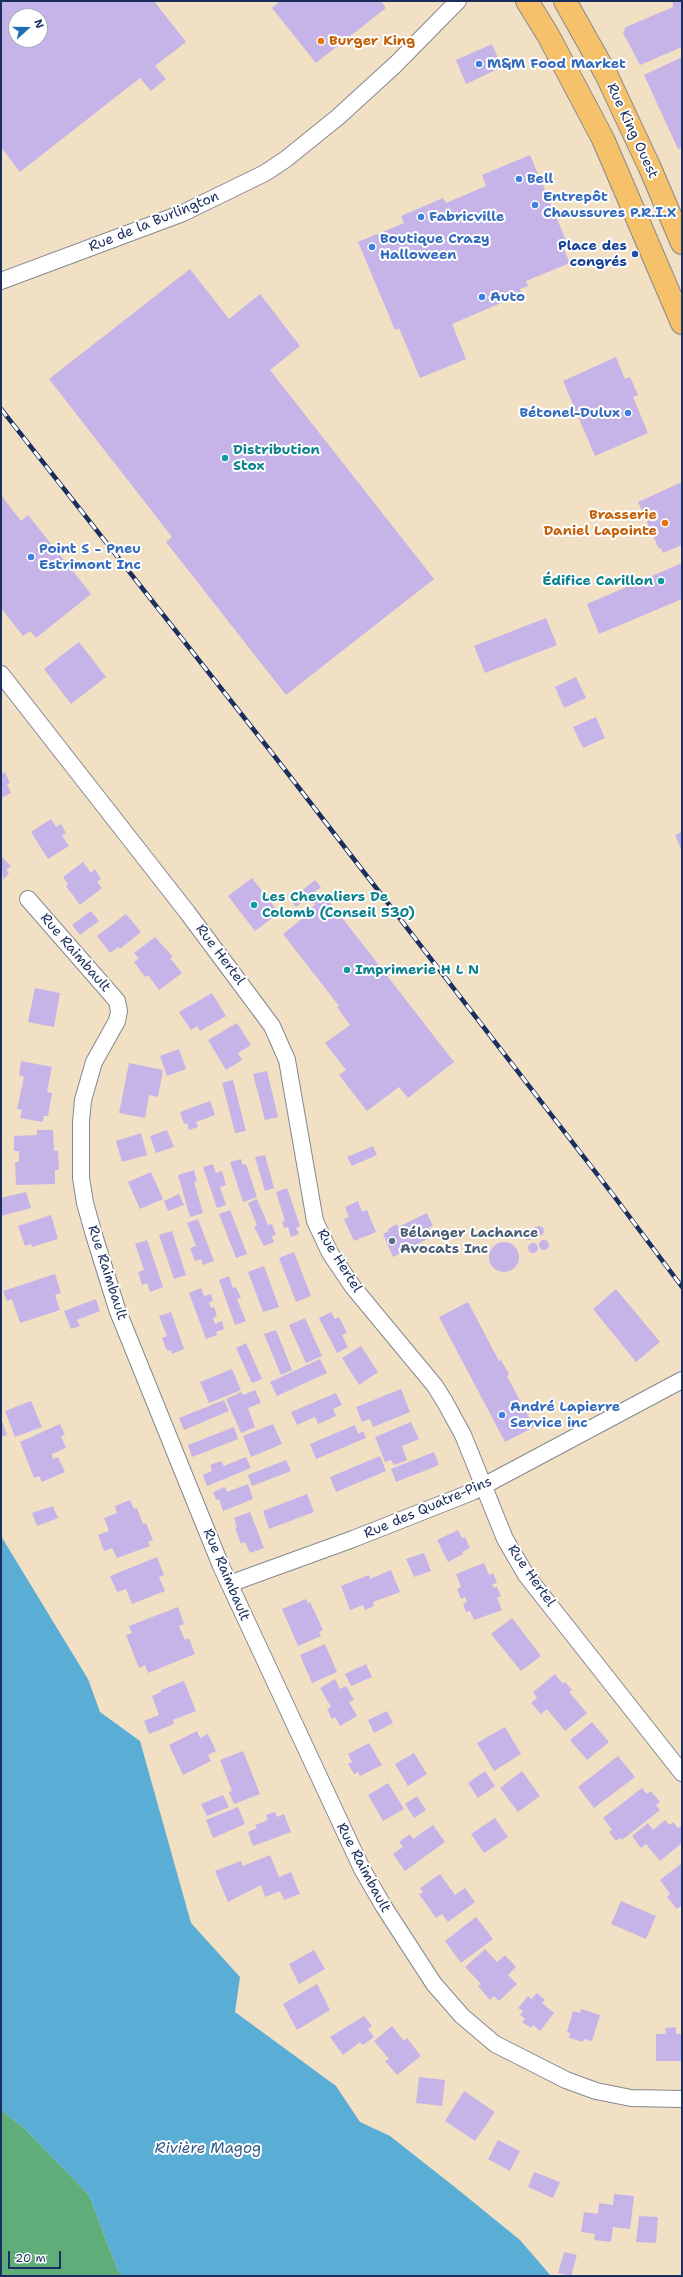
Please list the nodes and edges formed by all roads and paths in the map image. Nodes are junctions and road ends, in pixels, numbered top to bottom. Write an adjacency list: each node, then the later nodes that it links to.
1 (458, 1): 5 (street, Rue de la Burlington)
2 (527, 1): 6 (main road)
3 (565, 1): 4 (main road, Rue King Ouest)
4 (682, 243)
5 (1, 281)
6 (682, 323)
7 (1, 674): 10 (street, Rue Hertel)
8 (28, 899): 11 (street, Rue Raimbault)
9 (682, 1380): 10 (street, Rue des Quatre-Pins)
10 (485, 1486): 11 (street, Rue des Quatre-Pins); 12 (street, Rue Hertel)
11 (230, 1584): 13 (street, Rue Raimbault)
12 (682, 1773)
13 (682, 2099)

